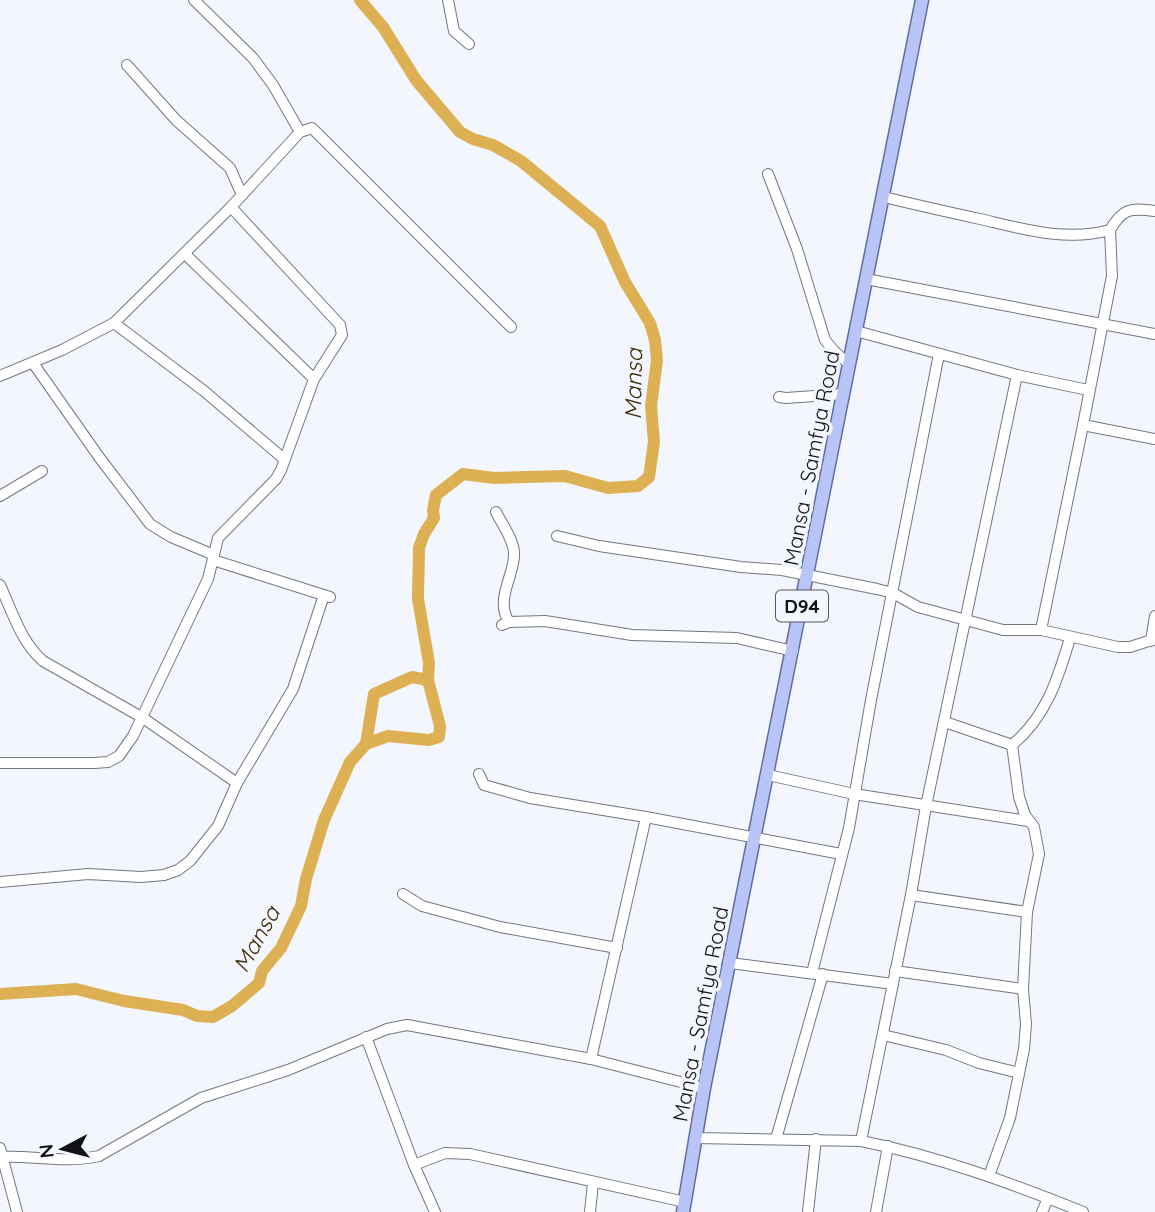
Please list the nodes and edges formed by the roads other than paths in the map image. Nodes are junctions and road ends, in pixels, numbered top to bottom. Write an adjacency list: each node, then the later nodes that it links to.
1 (194, 0): 6 (street)
2 (447, 0): 4 (street)
3 (922, 0): 9 (main road, Mansa - Samfya Road / D94)
4 (469, 44)
5 (127, 65): 8 (street)
6 (300, 132): 8 (street); 17 (street)
7 (768, 174): 22 (street)
8 (242, 195): 10 (street)
9 (884, 197): 12 (street); 14 (main road, Mansa - Samfya Road / D94)
10 (231, 207): 13 (street); 25 (street)
11 (1155, 211): 12 (street)
12 (1110, 230): 16 (street)
13 (185, 254): 15 (street); 25 (street)
14 (866, 279): 16 (street); 18 (main road, Mansa - Samfya Road / D94)
15 (114, 323): 21 (street); 31 (street)
16 (1101, 324): 19 (street); 26 (street)
17 (511, 327)
18 (856, 331): 20 (street); 22 (main road, Mansa - Samfya Road / D94)
19 (1155, 334)
20 (939, 354): 23 (street); 39 (street)
21 (33, 363): 24 (street); 36 (street)
22 (849, 364): 27 (main road, Mansa - Samfya Road / D94)
23 (1017, 375): 26 (street); 41 (street)
24 (0, 376)
25 (314, 379): 31 (street)
26 (1088, 390): 29 (street)
27 (843, 394): 28 (street); 37 (main road, Mansa - Samfya Road / D94)
28 (779, 397)
29 (1083, 425): 30 (street); 42 (street)
30 (1155, 439)
31 (284, 460): 36 (street)
32 (42, 471): 33 (street)
33 (0, 496)
34 (496, 512): 45 (street)
35 (557, 536): 37 (street)
36 (214, 558): 46 (street); 52 (street)
37 (807, 576): 39 (street); 45 (main road, Mansa - Samfya Road / D94)
38 (0, 585): 46 (street)
39 (893, 593): 41 (street); 53 (street)
40 (1155, 616): 44 (street)
41 (967, 618): 42 (street); 47 (street)
42 (1041, 630): 43 (street)
43 (1070, 638): 44 (street); 48 (street)
44 (1153, 640)
45 (793, 650): 51 (main road, Mansa - Samfya Road / D94)
46 (143, 718): 49 (street); 52 (street)
47 (945, 722): 48 (street); 54 (street)
48 (1012, 745): 56 (street)
49 (0, 763)
50 (479, 774): 55 (street)
51 (768, 775): 53 (street); 57 (main road, Mansa - Samfya Road / D94)
52 (237, 783): 59 (street)
53 (854, 794): 54 (street); 58 (street)
54 (926, 806): 56 (street); 61 (street)
55 (646, 817): 57 (street); 63 (street)
56 (1028, 821): 62 (street)
57 (756, 838): 58 (street); 64 (main road, Mansa - Samfya Road / D94)
58 (841, 854): 66 (street)
59 (0, 881)
60 (403, 894): 63 (street)
61 (911, 895): 62 (street); 65 (street)
62 (1027, 912): 68 (street)
63 (617, 948): 71 (street)
64 (730, 962): 66 (street); 73 (main road, Mansa - Samfya Road / D94)
65 (895, 971): 67 (street); 68 (street)
66 (818, 973): 67 (street); 75 (street)
67 (893, 984): 69 (street)
68 (1023, 989): 72 (street)
69 (883, 1035): 72 (street); 77 (street)
70 (366, 1037): 71 (street); 79 (street); 80 (street)
71 (591, 1059): 73 (street)
72 (1018, 1073): 81 (street)
73 (704, 1088): 74 (main road, Mansa - Samfya Road / D94)
74 (695, 1138): 75 (street); 84 (main road, Mansa - Samfya Road / D94)
75 (776, 1139): 76 (street)
76 (816, 1139): 77 (street); 88 (street)
77 (861, 1141): 78 (street)
78 (888, 1146): 81 (street); 89 (street)
79 (1, 1154): 85 (street)
80 (414, 1165): 82 (street); 86 (street)
81 (989, 1176): 83 (street)
82 (593, 1183): 84 (street); 87 (street)
83 (1048, 1198): 90 (street); 91 (street)
84 (684, 1207)
85 (17, 1212)
86 (435, 1212)
87 (590, 1212)
88 (807, 1212)
89 (876, 1212)
90 (1042, 1212)
91 (1083, 1212)

